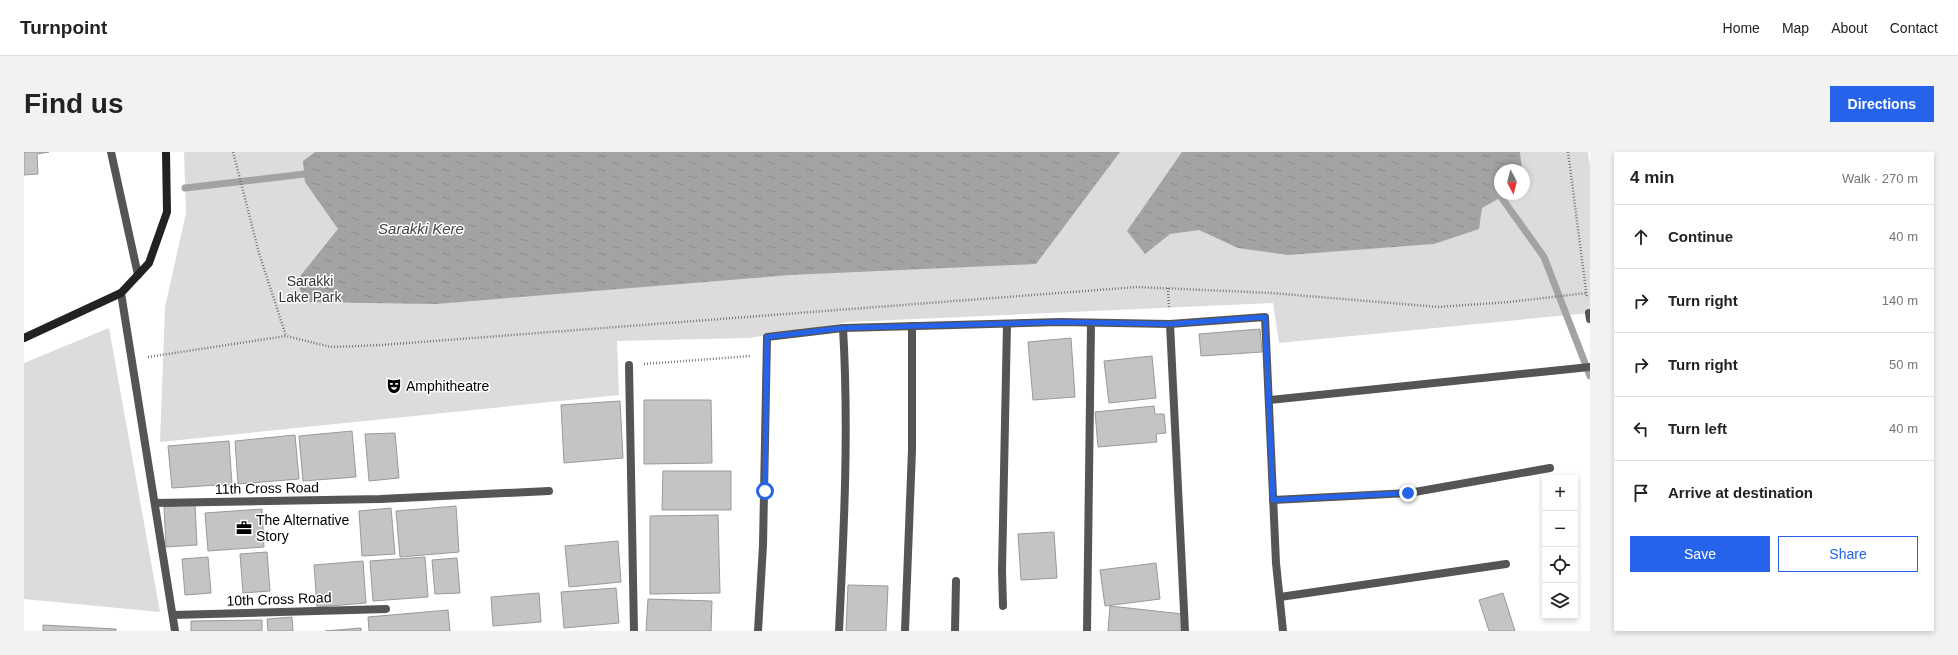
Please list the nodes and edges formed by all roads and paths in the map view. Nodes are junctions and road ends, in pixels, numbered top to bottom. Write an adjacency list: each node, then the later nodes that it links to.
1 (111, 152): 5 (street)
2 (166, 152): 5 (main road)
3 (232, 152): 13 (path)
4 (1568, 152): 7 (path)
5 (138, 275): 6 (main road)
6 (121, 293): 14 (main road); 22 (street)
7 (1509, 302)
8 (1091, 323): 9 (street); 10 (street); 35 (street)
9 (1007, 324): 11 (street); 26 (street)
10 (1170, 324): 18 (street); 36 (street)
11 (912, 326): 12 (street); 33 (street)
12 (843, 328): 15 (street); 32 (street)
13 (286, 336)
14 (24, 338)
15 (767, 355): 16 (path); 31 (street)
16 (629, 365): 30 (street)
17 (1590, 367): 18 (street)
18 (1269, 400): 21 (street)
19 (1550, 468): 21 (street)
20 (549, 491): 22 (street, 11th Cross Road)
21 (1273, 500): 25 (street)
22 (155, 503): 28 (street)
23 (1506, 564): 25 (street)
24 (956, 581): 34 (street)
25 (1280, 597): 37 (street)
26 (1003, 606)
27 (386, 609): 28 (street, 10th Cross Road)
28 (173, 615): 29 (street)
29 (175, 631)
30 (634, 631)
31 (758, 631)
32 (839, 631)
33 (905, 631)
34 (955, 631)
35 (1086, 631)
36 (1185, 631)
37 (1283, 631)

